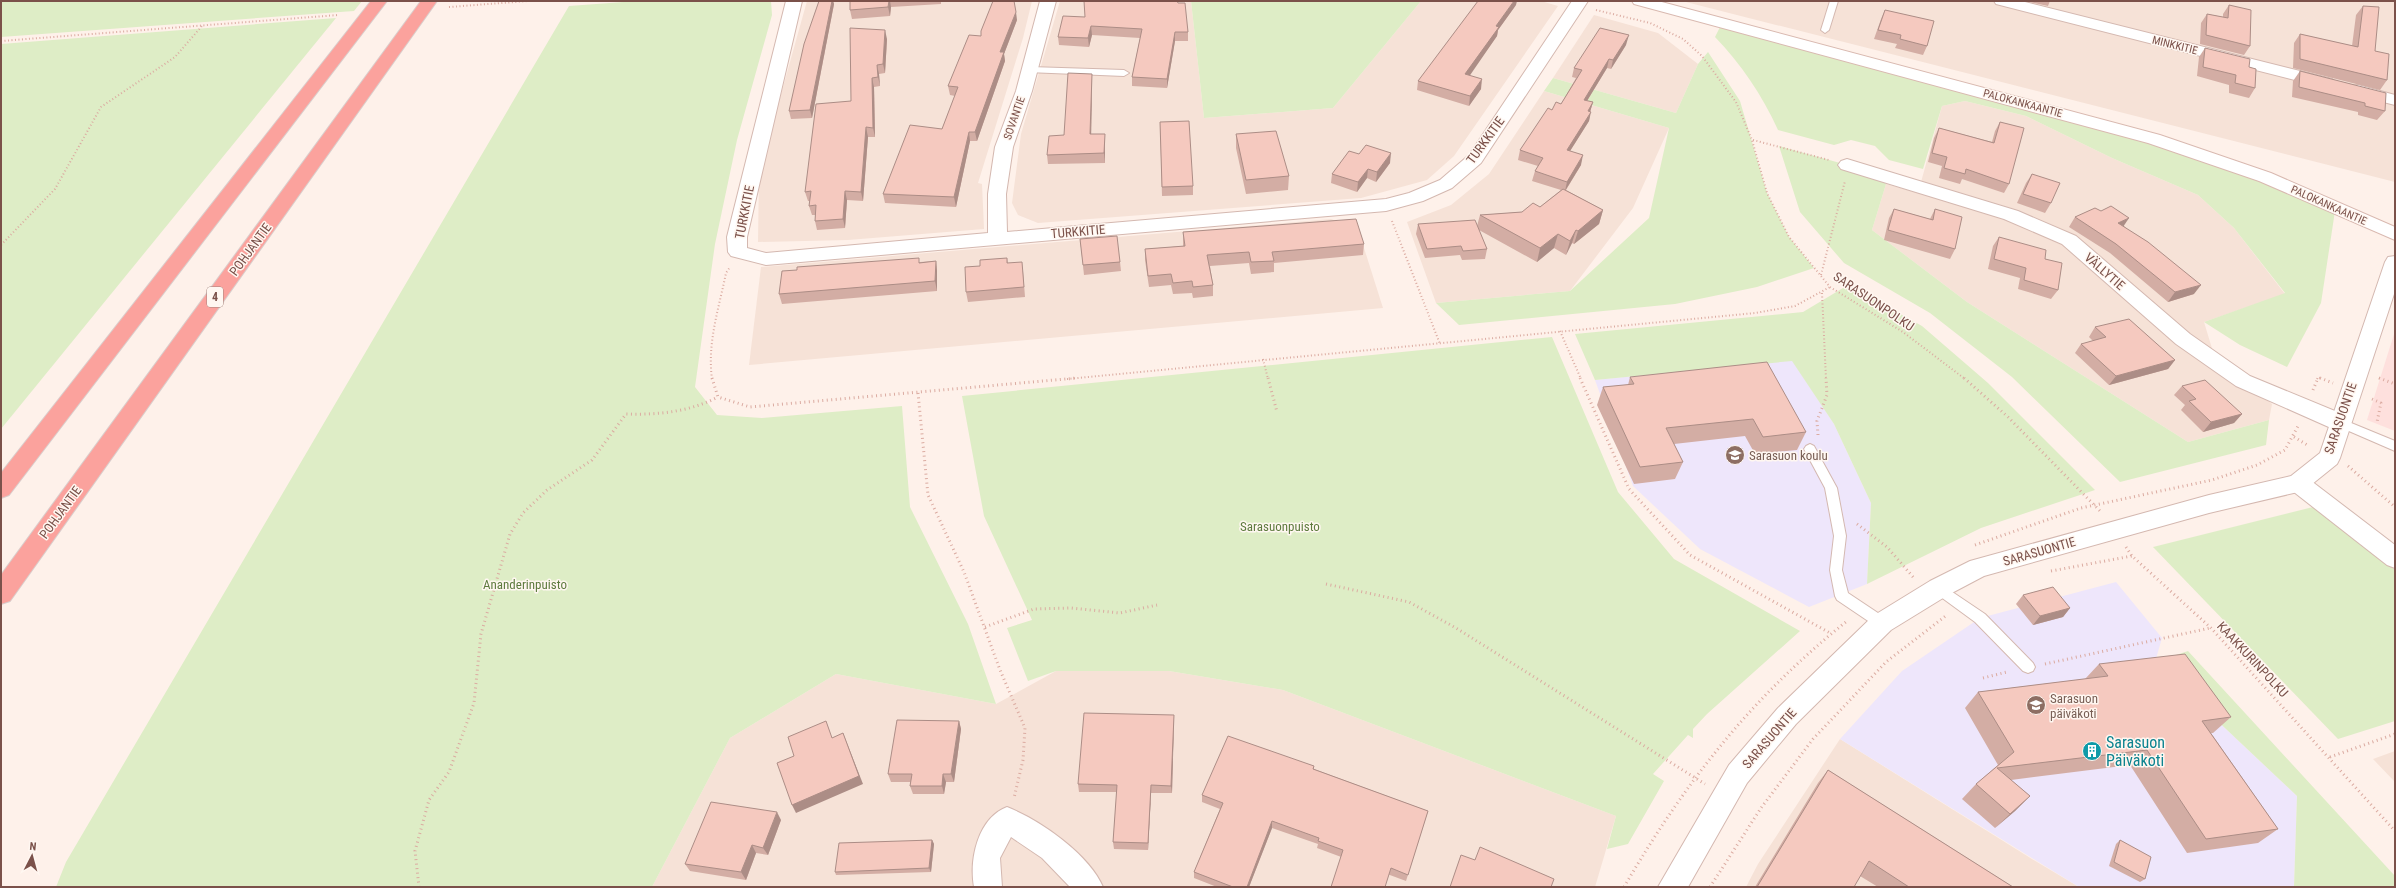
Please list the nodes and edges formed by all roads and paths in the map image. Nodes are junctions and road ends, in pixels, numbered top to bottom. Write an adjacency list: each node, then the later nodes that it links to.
1 (379, 1): 43 (highway)
2 (428, 1): 53 (highway, POHJANTIE / 4)
3 (528, 1): 10 (path)
4 (794, 1): 24 (street, TURKKITIE)
5 (1048, 1): 15 (street, SOVANTIE)
6 (1640, 1): 21 (street, PALOKANKAANTIE)
7 (1834, 1): 13 (lane)
8 (2002, 1): 17 (street, MINKKITIE)
9 (1585, 5): 18 (path, SARASUONPOLKU); 20 (street, TURKKITIE)
10 (449, 7)
11 (338, 15): 12 (path)
12 (202, 25): 14 (path); 23 (path)
13 (1825, 30)
14 (1, 41)
15 (1030, 70): 16 (lane); 22 (street, SOVANTIE)
16 (1124, 73)
17 (2395, 100)
18 (1752, 140): 19 (path); 26 (path, SARASUONPOLKU)
19 (1847, 165): 26 (path); 36 (street, VÄLLYTIE)
20 (1386, 205): 22 (street, TURKKITIE); 30 (path)
21 (2395, 234)
22 (998, 238): 24 (street, TURKKITIE)
23 (1, 244)
24 (738, 252): 35 (path)
25 (2395, 262): 38 (street, SARASUONTIE)
26 (1820, 275): 27 (path, SARASUONPOLKU)
27 (1830, 287): 28 (path); 44 (path, SARASUONPOLKU)
28 (1822, 293): 29 (path); 41 (path)
29 (1560, 331): 30 (path); 59 (path)
30 (1440, 344): 31 (path)
31 (1263, 359): 34 (path); 37 (path)
32 (2374, 376): 33 (path)
33 (2395, 384)
34 (918, 393): 35 (path); 57 (path)
35 (718, 397): 67 (path)
36 (2305, 409): 38 (street, VÄLLYTIE); 44 (path)
37 (1277, 412)
38 (2339, 422): 39 (lane); 42 (street, SARASUONTIE)
39 (2395, 446)
40 (1810, 449): 41 (lane)
41 (1822, 471): 45 (lane)
42 (2298, 483): 46 (street, SARASUONTIE); 48 (street)
43 (1, 489)
44 (2095, 504): 46 (path, KAAKKURINPOLKU)
45 (1835, 509): 50 (path); 56 (lane)
46 (2115, 532): 47 (path, KAAKKURINPOLKU); 52 (street, SARASUONTIE)
47 (2132, 556): 49 (path); 58 (path, KAAKKURINPOLKU)
48 (2395, 558)
49 (2048, 572)
50 (1915, 578)
51 (1326, 584): 64 (path)
52 (1939, 588): 54 (lane); 56 (street, SARASUONTIE)
53 (1, 594)
54 (1962, 604): 60 (lane); 71 (path)
55 (1157, 605): 57 (path)
56 (1882, 623): 64 (street, SARASUONTIE)
57 (985, 627): 65 (path)
58 (2211, 628): 60 (path); 63 (path, KAAKKURINPOLKU)
59 (1830, 633)
60 (2028, 667): 61 (path)
61 (1982, 678)
62 (2395, 734): 63 (path)
63 (2330, 757): 66 (path, KAAKKURINPOLKU)
64 (1727, 796): 70 (street, SARASUONTIE)
65 (1007, 820): 68 (street); 69 (street)
66 (2395, 831)
67 (419, 887)
68 (988, 887)
69 (1089, 887)
70 (1672, 887)
71 (1710, 887)

